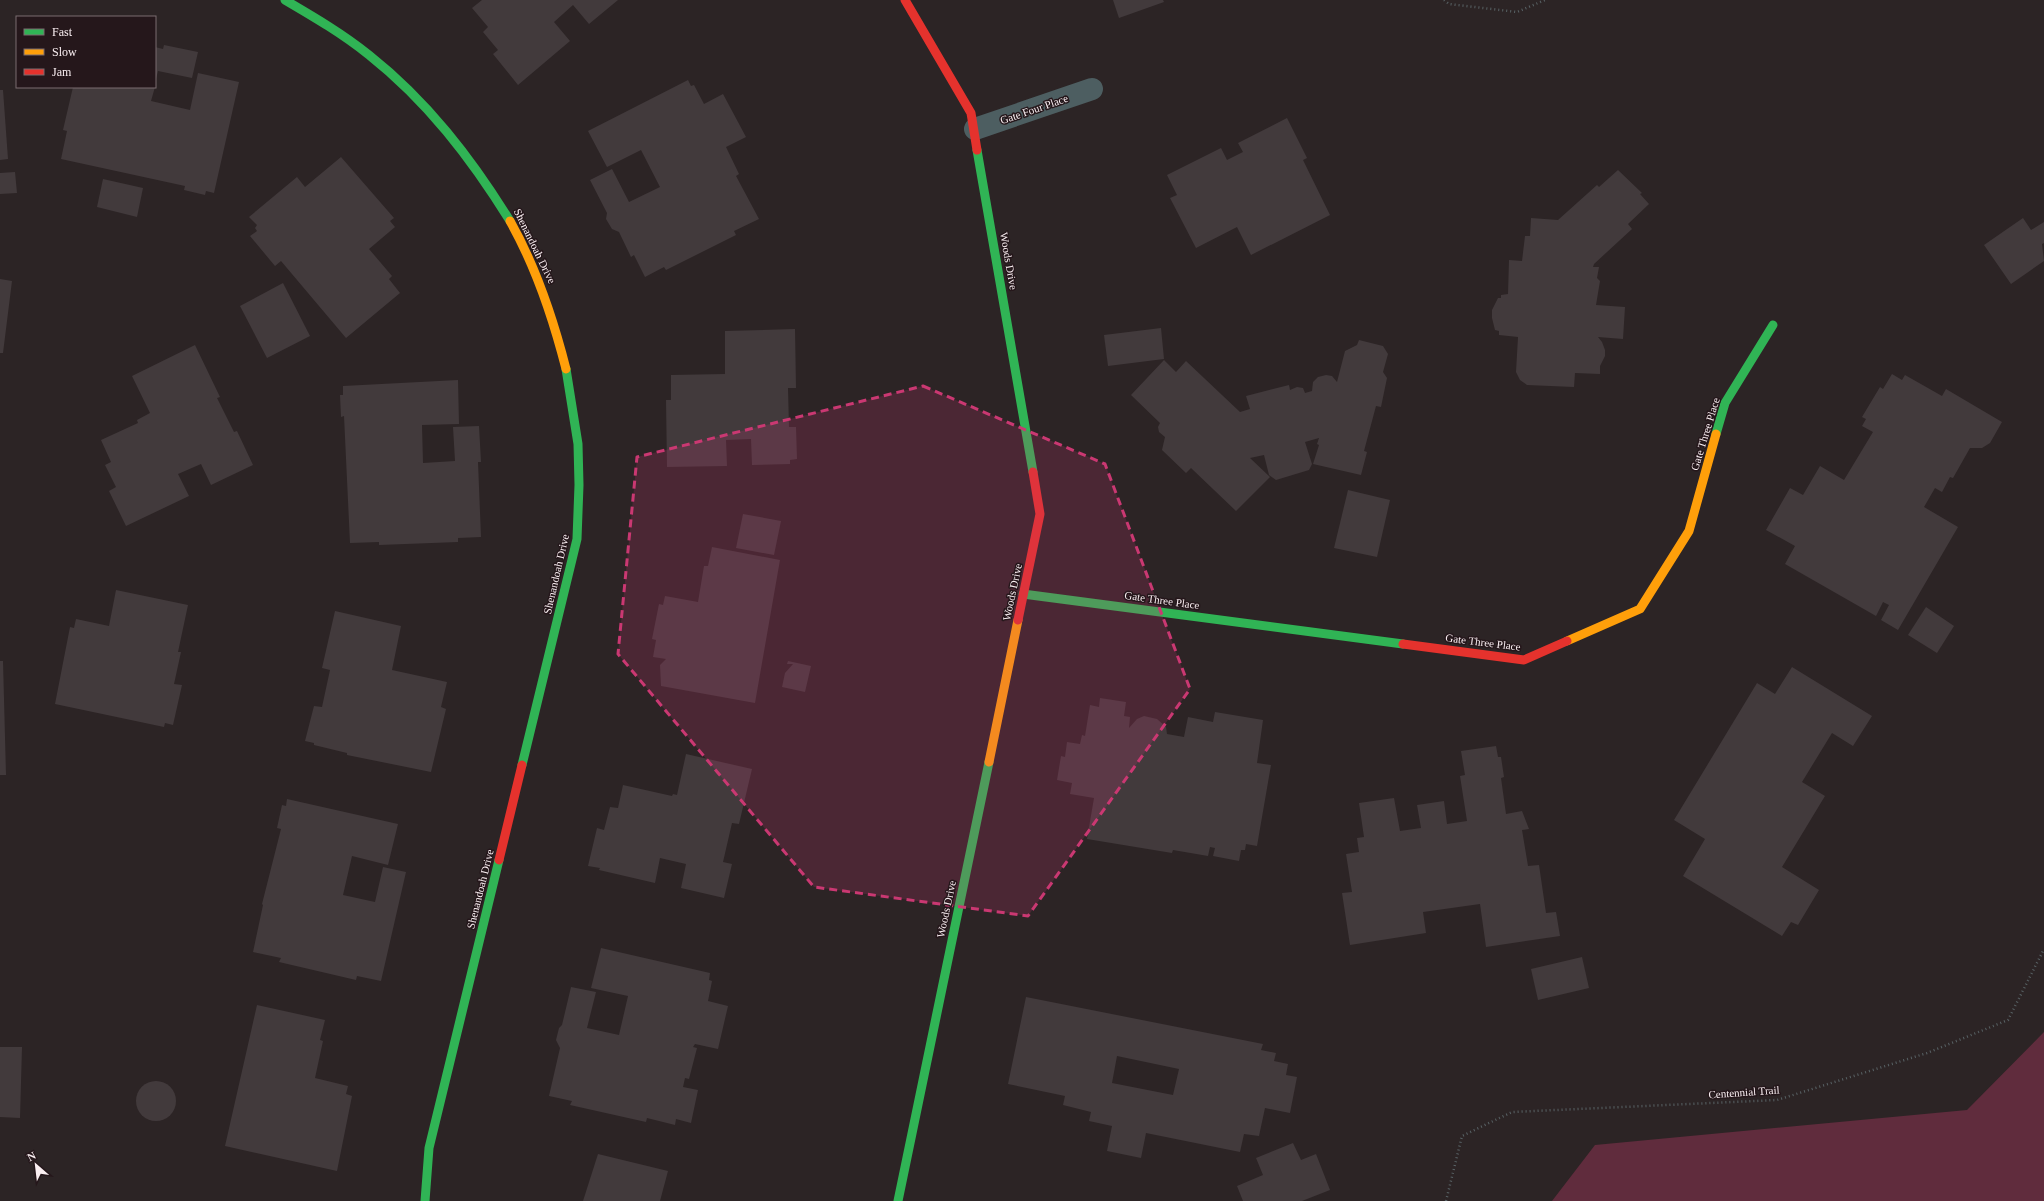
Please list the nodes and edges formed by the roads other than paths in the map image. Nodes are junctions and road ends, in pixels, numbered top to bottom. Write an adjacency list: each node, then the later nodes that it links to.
1 (285, 0): 7 (street, Shenandoah Drive)
2 (905, 0): 4 (street, Woods Drive)
3 (1092, 89): 4 (street, Gate Four Place)
4 (975, 129): 6 (street, Woods Drive)
5 (1772, 325): 6 (street, Gate Three Place)
6 (1023, 594): 8 (street, Woods Drive)
7 (425, 1201)
8 (898, 1201)

